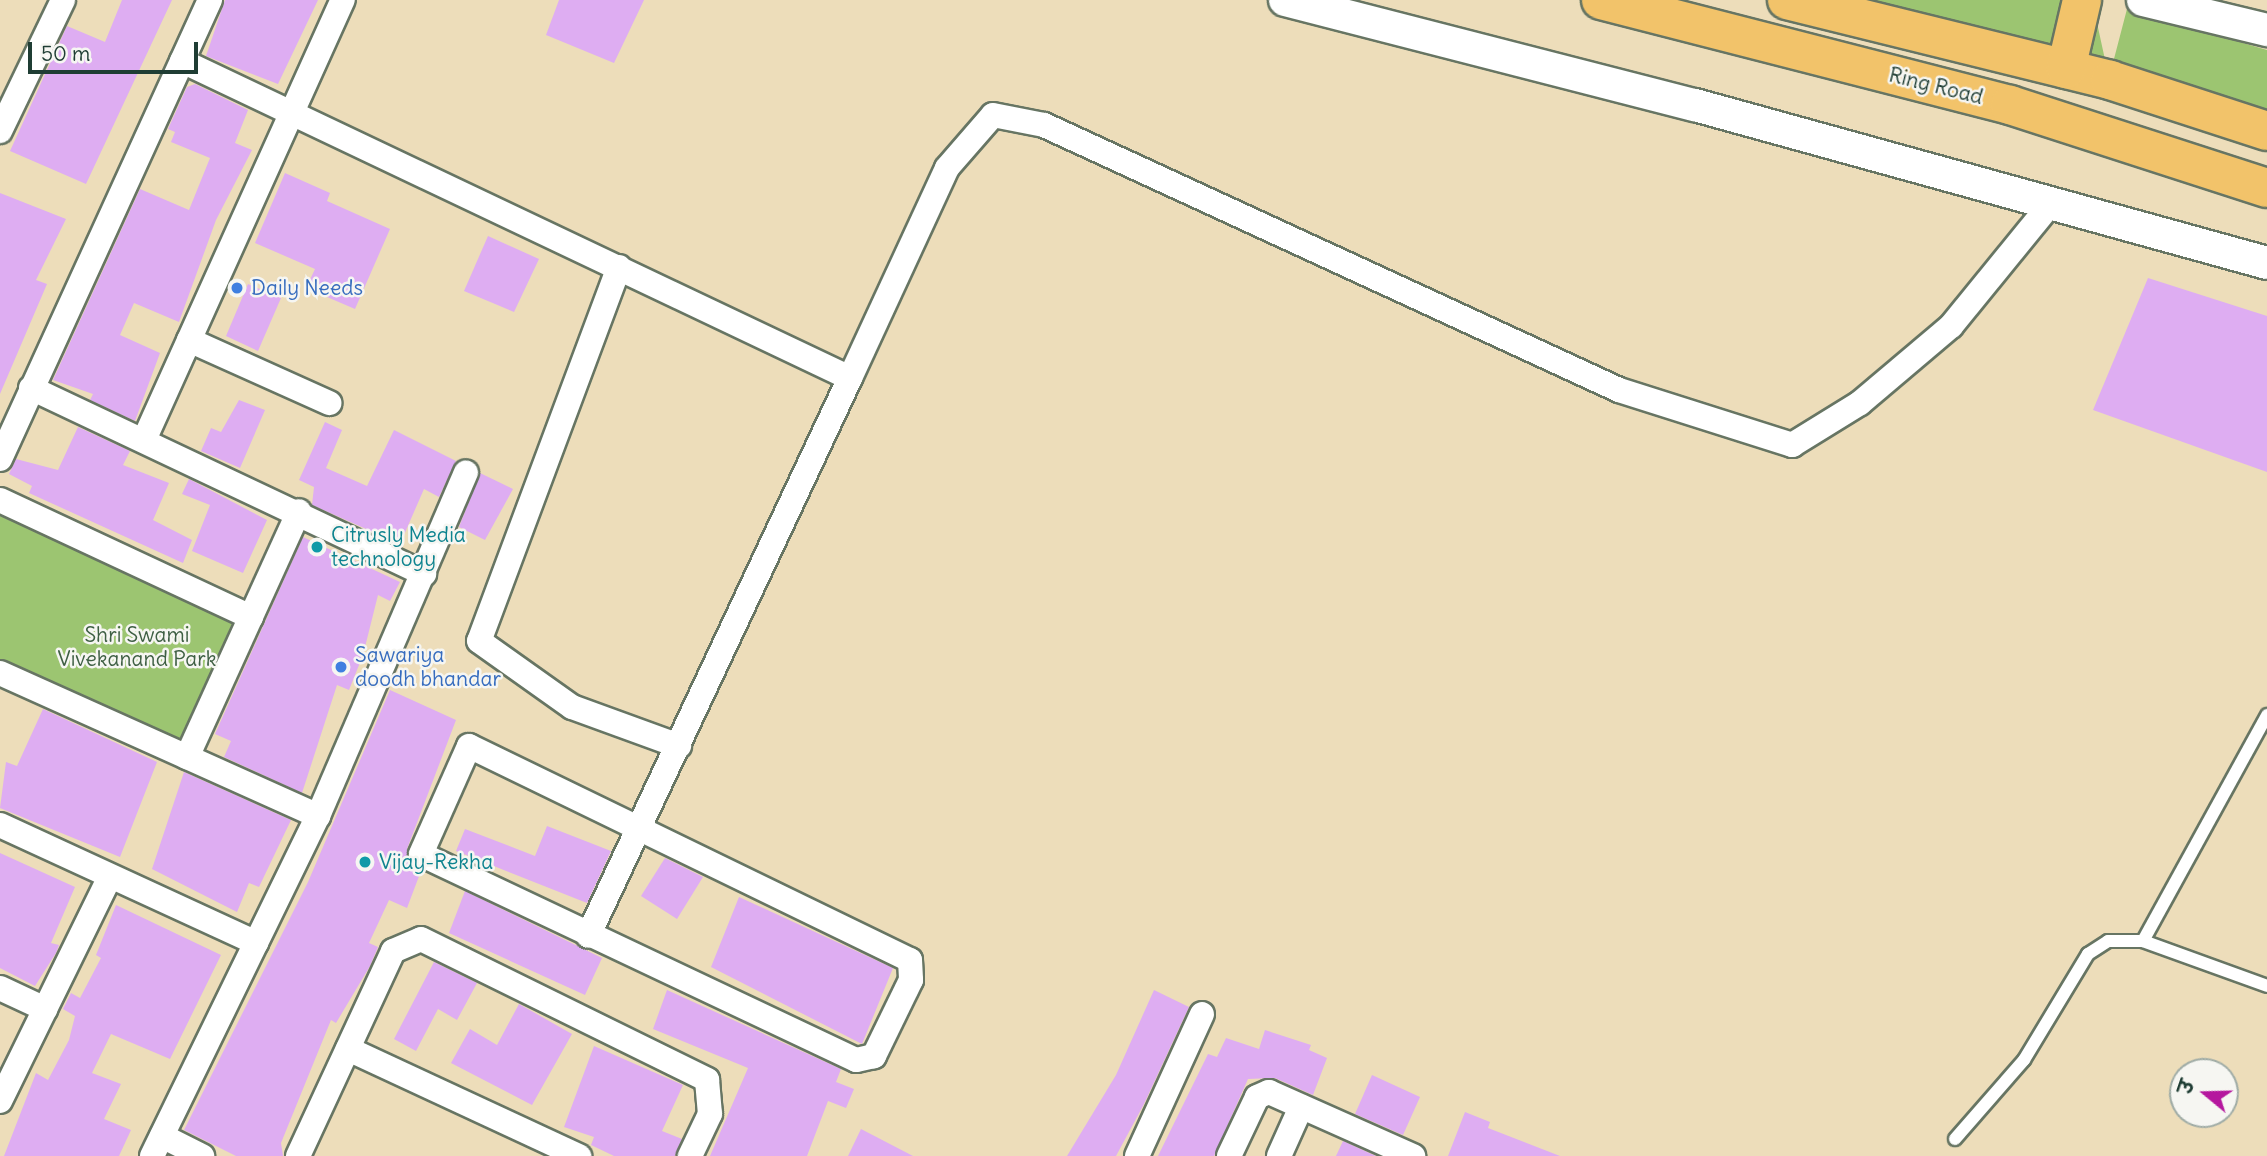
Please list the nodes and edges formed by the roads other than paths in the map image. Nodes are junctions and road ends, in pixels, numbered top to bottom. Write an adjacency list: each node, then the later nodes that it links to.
1 (63, 0): 13 (street)
2 (210, 0): 10 (street)
3 (343, 0): 12 (street)
4 (1285, 0): 16 (street)
5 (1601, 0): 15 (main road, Ring Road)
6 (1787, 0): 11 (main road)
7 (2082, 0): 11 (main road)
8 (2143, 0): 9 (street)
9 (2267, 30)
10 (182, 61): 12 (street); 21 (street)
11 (2066, 69): 14 (main road)
12 (292, 111): 18 (street); 19 (street)
13 (0, 131)
14 (2267, 131)
15 (2267, 188)
16 (2053, 201): 17 (street); 20 (street)
17 (2267, 263)
18 (619, 267): 20 (street); 32 (street)
19 (189, 340): 22 (street); 23 (street)
20 (850, 377): 32 (street)
21 (31, 388): 23 (street); 24 (street)
22 (330, 403)
23 (144, 440): 27 (street)
24 (0, 459)
25 (466, 472): 28 (street)
26 (0, 500): 29 (street)
27 (299, 511): 28 (street); 29 (street)
28 (424, 574): 34 (street)
29 (251, 617): 33 (street)
30 (0, 673): 33 (street)
31 (2267, 715): 39 (lane)
32 (679, 746): 36 (street)
33 (187, 757): 34 (street)
34 (318, 816): 40 (street)
35 (0, 825): 37 (street)
36 (641, 827): 38 (street); 38 (street); 38 (street)
37 (110, 876): 40 (street); 43 (street)
38 (588, 936)
39 (2143, 941): 41 (lane); 48 (lane)
40 (256, 943): 49 (street)
41 (2267, 986)
42 (0, 988): 43 (street)
43 (45, 1009): 46 (street)
44 (1202, 1014): 55 (street)
45 (348, 1049): 50 (street); 52 (street); 54 (street)
46 (0, 1101)
47 (1301, 1107): 56 (street); 57 (street); 58 (street)
48 (1955, 1139)
49 (157, 1146): 51 (street)
50 (549, 1150): 53 (street)
51 (202, 1156)
52 (298, 1156)
53 (579, 1156)
54 (690, 1156)
55 (1137, 1156)
56 (1229, 1156)
57 (1279, 1156)
58 (1411, 1156)

